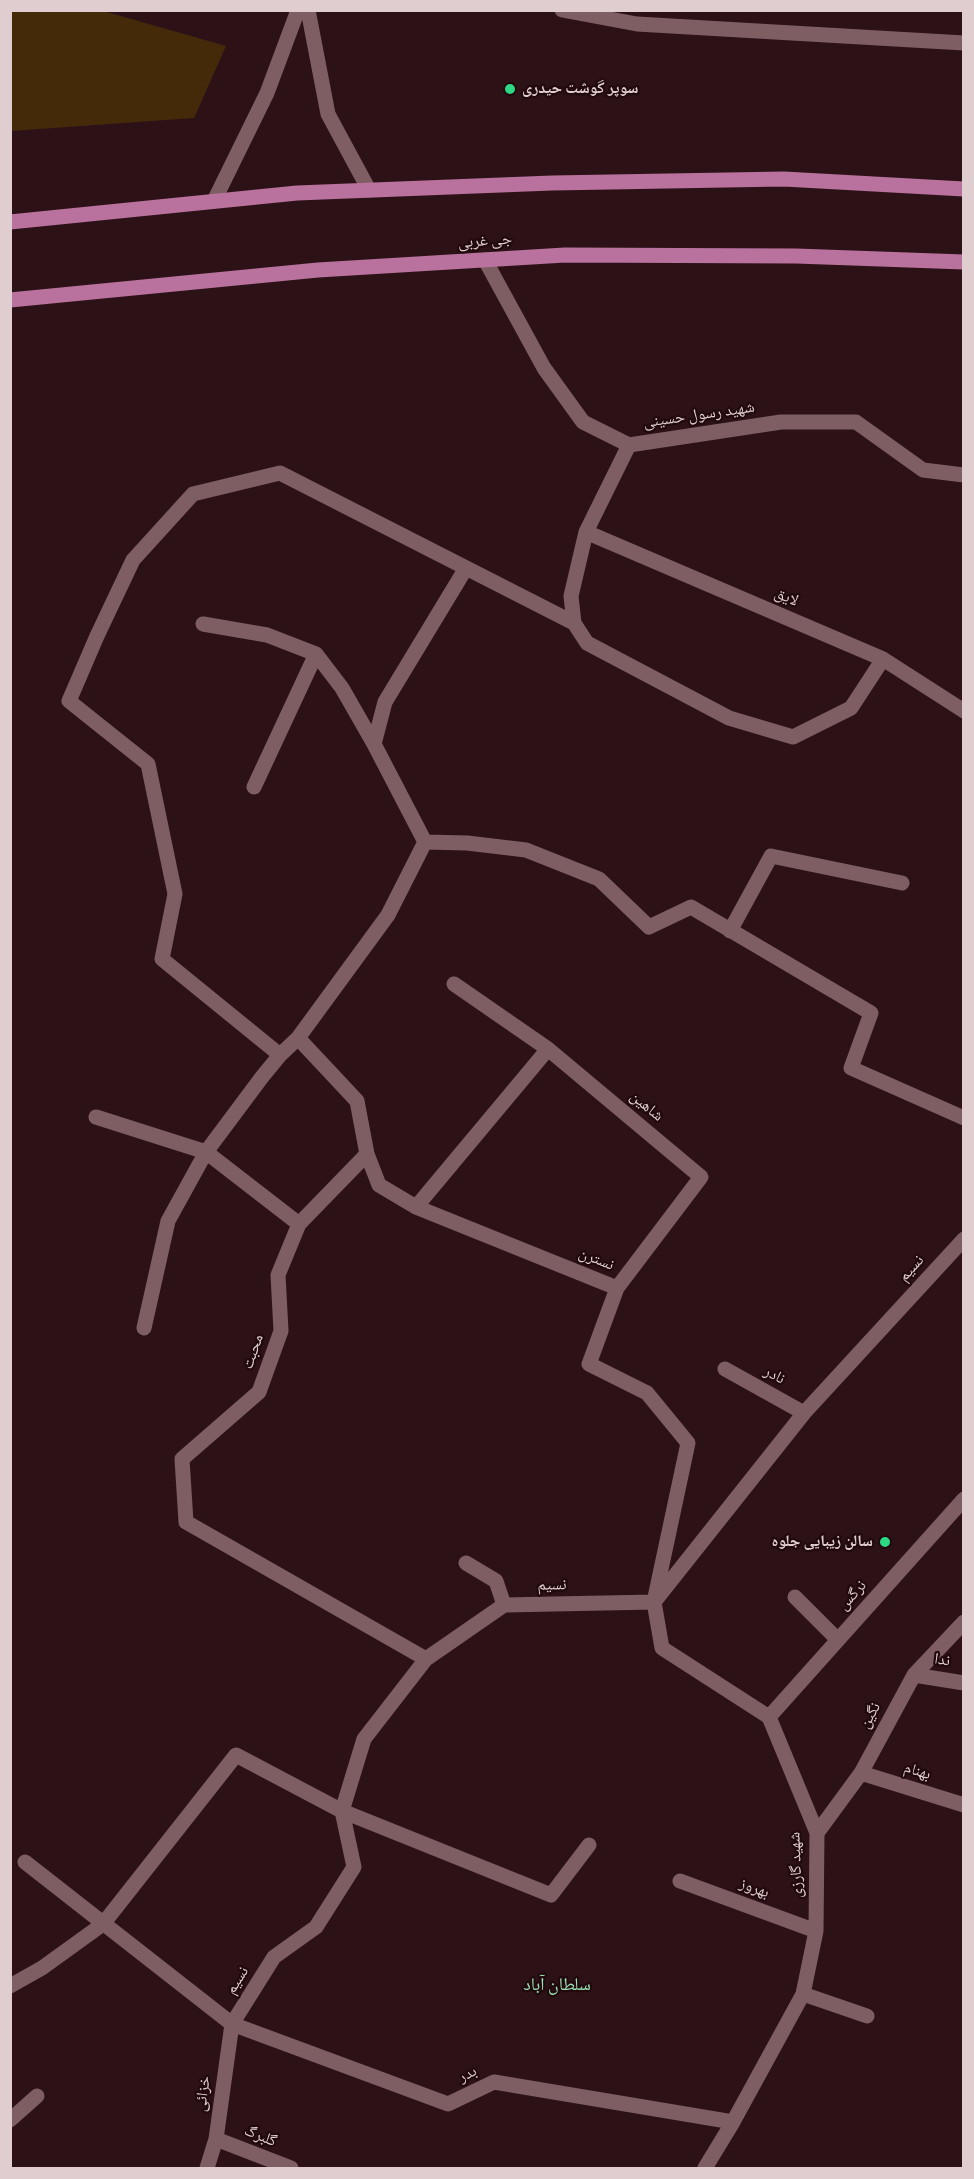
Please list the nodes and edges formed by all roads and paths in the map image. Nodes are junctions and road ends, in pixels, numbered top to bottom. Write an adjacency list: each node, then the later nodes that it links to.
1 (298, 10): 8 (street)
2 (308, 10): 7 (street)
3 (562, 10): 4 (street)
4 (639, 17): 5 (street)
5 (963, 43)
6 (963, 189): 7 (main road)
7 (369, 190): 8 (main road)
8 (214, 201): 9 (main road)
9 (10, 222)
10 (485, 260): 11 (main road, جی غربی); 12 (main road, جی غربی); 13 (street, شهید رسول حسینی)
11 (963, 262)
12 (10, 300)
13 (629, 445): 14 (street, شهید رسول حسینی); 15 (street)
14 (963, 475)
15 (586, 532): 17 (street); 20 (street, لایق)
16 (466, 568): 17 (street); 22 (street); 30 (street)
17 (574, 623): 20 (street)
18 (203, 624): 19 (street)
19 (316, 654): 22 (street); 23 (street)
20 (883, 659): 21 (street, لایق)
21 (963, 711)
22 (374, 744): 24 (street)
23 (254, 787)
24 (425, 842): 26 (street); 28 (street)
25 (902, 883): 26 (street)
26 (730, 931): 32 (street)
27 (454, 984): 29 (street, شاهین)
28 (298, 1038): 30 (street); 34 (street, نسترن)
29 (548, 1049): 35 (street); 38 (street, شاهین)
30 (280, 1055): 33 (street)
31 (96, 1117): 33 (street)
32 (963, 1118)
33 (206, 1152): 36 (street); 39 (street)
34 (367, 1154): 35 (street, نسترن); 36 (street, محبت)
35 (416, 1207): 38 (street, نسترن)
36 (299, 1224): 49 (street, محبت)
37 (963, 1239): 41 (street, نسیم)
38 (617, 1288): 45 (street, نسترن)
39 (144, 1328)
40 (725, 1369): 41 (street, نادر)
41 (804, 1413): 45 (street, نسیم)
42 (963, 1499): 48 (street, نرگس)
43 (466, 1563): 46 (street)
44 (795, 1597): 48 (street)
45 (654, 1602): 46 (street, نسیم); 52 (street)
46 (504, 1605): 49 (street, نسیم)
47 (963, 1622): 50 (street, نگین)
48 (838, 1640): 52 (street, نرگس)
49 (426, 1659): 55 (street, نسیم)
50 (914, 1675): 51 (street, ندا); 53 (street, نگین)
51 (963, 1683)
52 (769, 1717): 56 (street, شهید گارزی)
53 (861, 1773): 54 (street, بهنام); 56 (street, نگین)
54 (963, 1805)
55 (342, 1811): 57 (street); 60 (street); 65 (street, نسیم)
56 (818, 1833): 61 (street, شهید گارزی)
57 (589, 1845)
58 (25, 1863): 60 (street, بدر)
59 (680, 1881): 61 (street, بهروز)
60 (102, 1924): 62 (street); 65 (street, بدر)
61 (816, 1931): 63 (street, شهید گارزی)
62 (10, 1986)
63 (803, 1994): 64 (street); 68 (street, شهید گارزی)
64 (867, 2016)
65 (232, 2024): 68 (street, بدر); 69 (street, خزائی)
66 (37, 2096): 67 (street)
67 (10, 2120)
68 (733, 2122): 72 (street, شهید گارزی)
69 (216, 2139): 70 (street, خزائی); 71 (street, گلبرگ)
70 (207, 2169)
71 (291, 2169)
72 (705, 2169)

